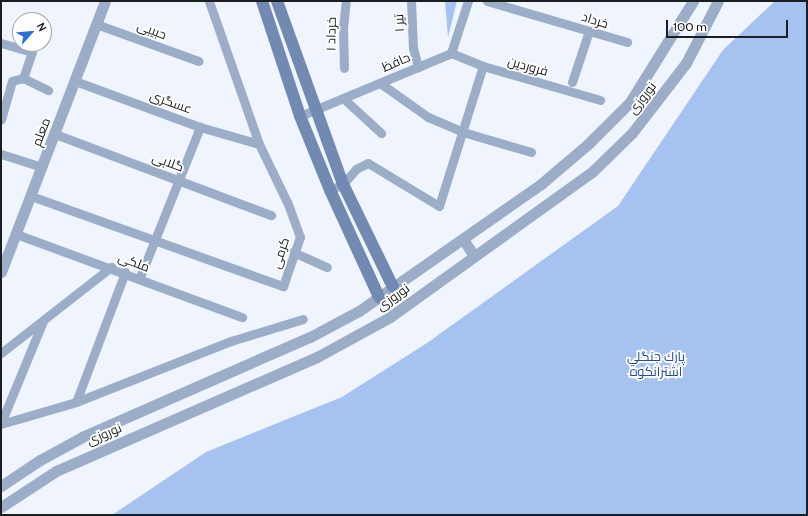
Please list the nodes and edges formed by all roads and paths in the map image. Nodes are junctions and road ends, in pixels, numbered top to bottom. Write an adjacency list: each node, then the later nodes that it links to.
1 (105, 1): 11 (street, معلم)
2 (209, 1): 34 (street, کرمی)
3 (262, 1): 28 (main road, نوروزی)
4 (276, 1): 27 (main road, نوروزی)
5 (346, 1): 19 (street, خرداد ۱)
6 (411, 1): 17 (street, تیر ۱)
7 (468, 1): 15 (street)
8 (487, 1): 12 (street, خرداد)
9 (693, 1): 44 (street, نوروزی)
10 (718, 1): 47 (street, نوروزی)
11 (96, 24): 16 (street, حبیبی); 21 (street, معلم)
12 (589, 31): 13 (street, خرداد); 22 (street)
13 (627, 42)
14 (1, 43): 20 (street)
15 (451, 53): 17 (street, حافظ); 18 (street, فروردین)
16 (199, 61)
17 (418, 66): 23 (street, حافظ)
18 (483, 66): 26 (street, فروردین); 31 (street)
19 (344, 68)
20 (23, 78): 24 (street); 29 (street)
21 (75, 81): 30 (street, عسگری); 33 (street, معلم)
22 (572, 82)
23 (380, 83): 25 (street, حافظ); 31 (street)
24 (48, 90)
25 (343, 98): 27 (street, حافظ); 32 (street)
26 (600, 100)
27 (314, 110): 28 (street, حافظ); 39 (main road, نوروزی)
28 (300, 116): 40 (main road, نوروزی)
29 (1, 119)
30 (200, 126): 34 (street, عسگری); 38 (street)
31 (463, 132): 35 (street); 39 (street)
32 (381, 133)
33 (55, 134): 37 (street, معلم); 38 (street, گلابی)
34 (259, 144): 46 (street, کرمی)
35 (532, 152)
36 (1, 154): 37 (street)
37 (42, 167): 41 (street, معلم)
38 (178, 180): 42 (street, گلابی); 45 (street)
39 (343, 184): 40 (street); 53 (main road, نوروزی)
40 (330, 190): 54 (main road, نوروزی)
41 (31, 196): 43 (street, معلم); 45 (street, کرمی)
42 (271, 215)
43 (16, 234): 48 (street, ملکی); 50 (street, معلم)
44 (463, 239): 47 (street); 53 (street, نوروزی)
45 (154, 241): 46 (street, کرمی); 52 (street)
46 (293, 252): 49 (street)
47 (474, 256): 62 (street, نوروزی)
48 (111, 267): 51 (street, ملکی); 57 (street)
49 (327, 268)
50 (1, 272)
51 (125, 272): 52 (street, ملکی); 59 (street)
52 (140, 277): 55 (street, ملکی)
53 (393, 287): 54 (street, نوروزی)
54 (379, 297): 61 (street, نوروزی)
55 (242, 317)
56 (303, 318): 59 (street)
57 (43, 320): 58 (street); 60 (street)
58 (1, 353)
59 (76, 402): 60 (street)
60 (1, 424)
61 (1, 486)
62 (1, 507)

